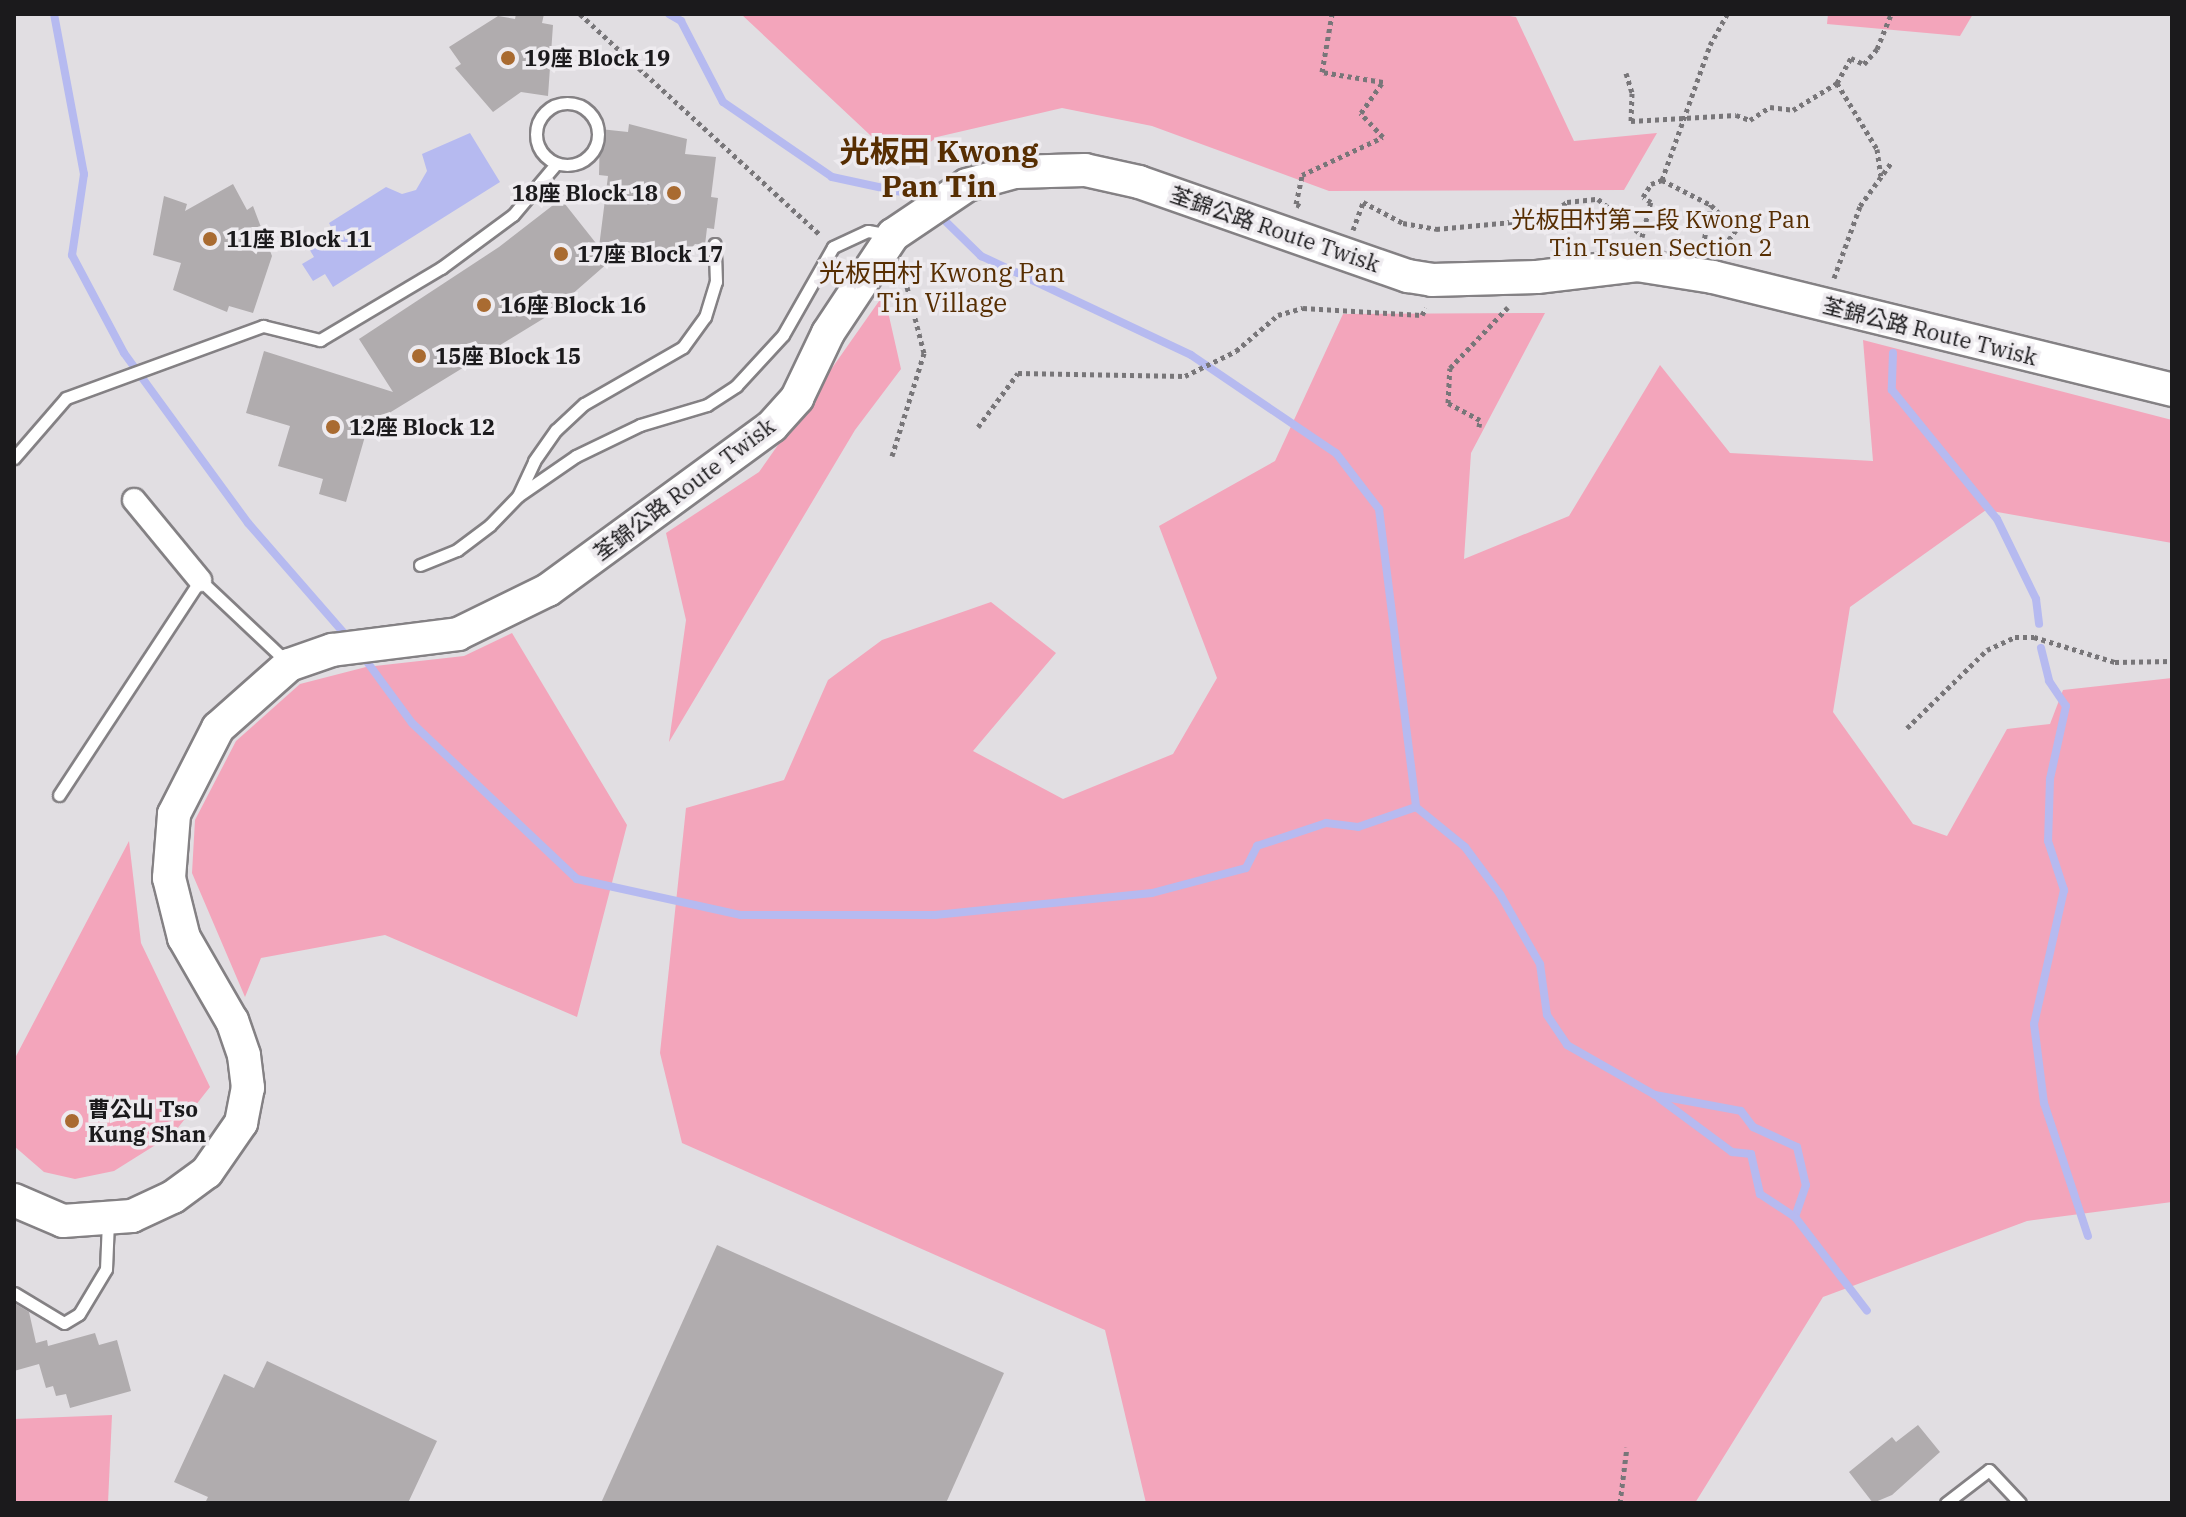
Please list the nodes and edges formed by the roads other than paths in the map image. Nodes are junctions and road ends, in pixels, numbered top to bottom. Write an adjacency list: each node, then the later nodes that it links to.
1 (556, 164): 1 (lane); 5 (lane)
2 (893, 235): 4 (main road, 荃錦公路 Route Twisk); 6 (lane); 10 (main road, 荃錦公路 Route Twisk)
3 (715, 244): 6 (lane)
4 (2172, 390)
5 (14, 458)
6 (518, 496): 8 (lane)
7 (134, 500): 9 (street)
8 (420, 565)
9 (200, 580): 10 (lane); 11 (lane)
10 (289, 665): 13 (main road, 荃錦公路 Route Twisk)
11 (59, 795)
12 (14, 1200): 13 (main road, 荃錦公路 Route Twisk)
13 (108, 1222): 14 (lane)
14 (14, 1293)
15 (1946, 1503): 16 (lane)
16 (2020, 1503)

